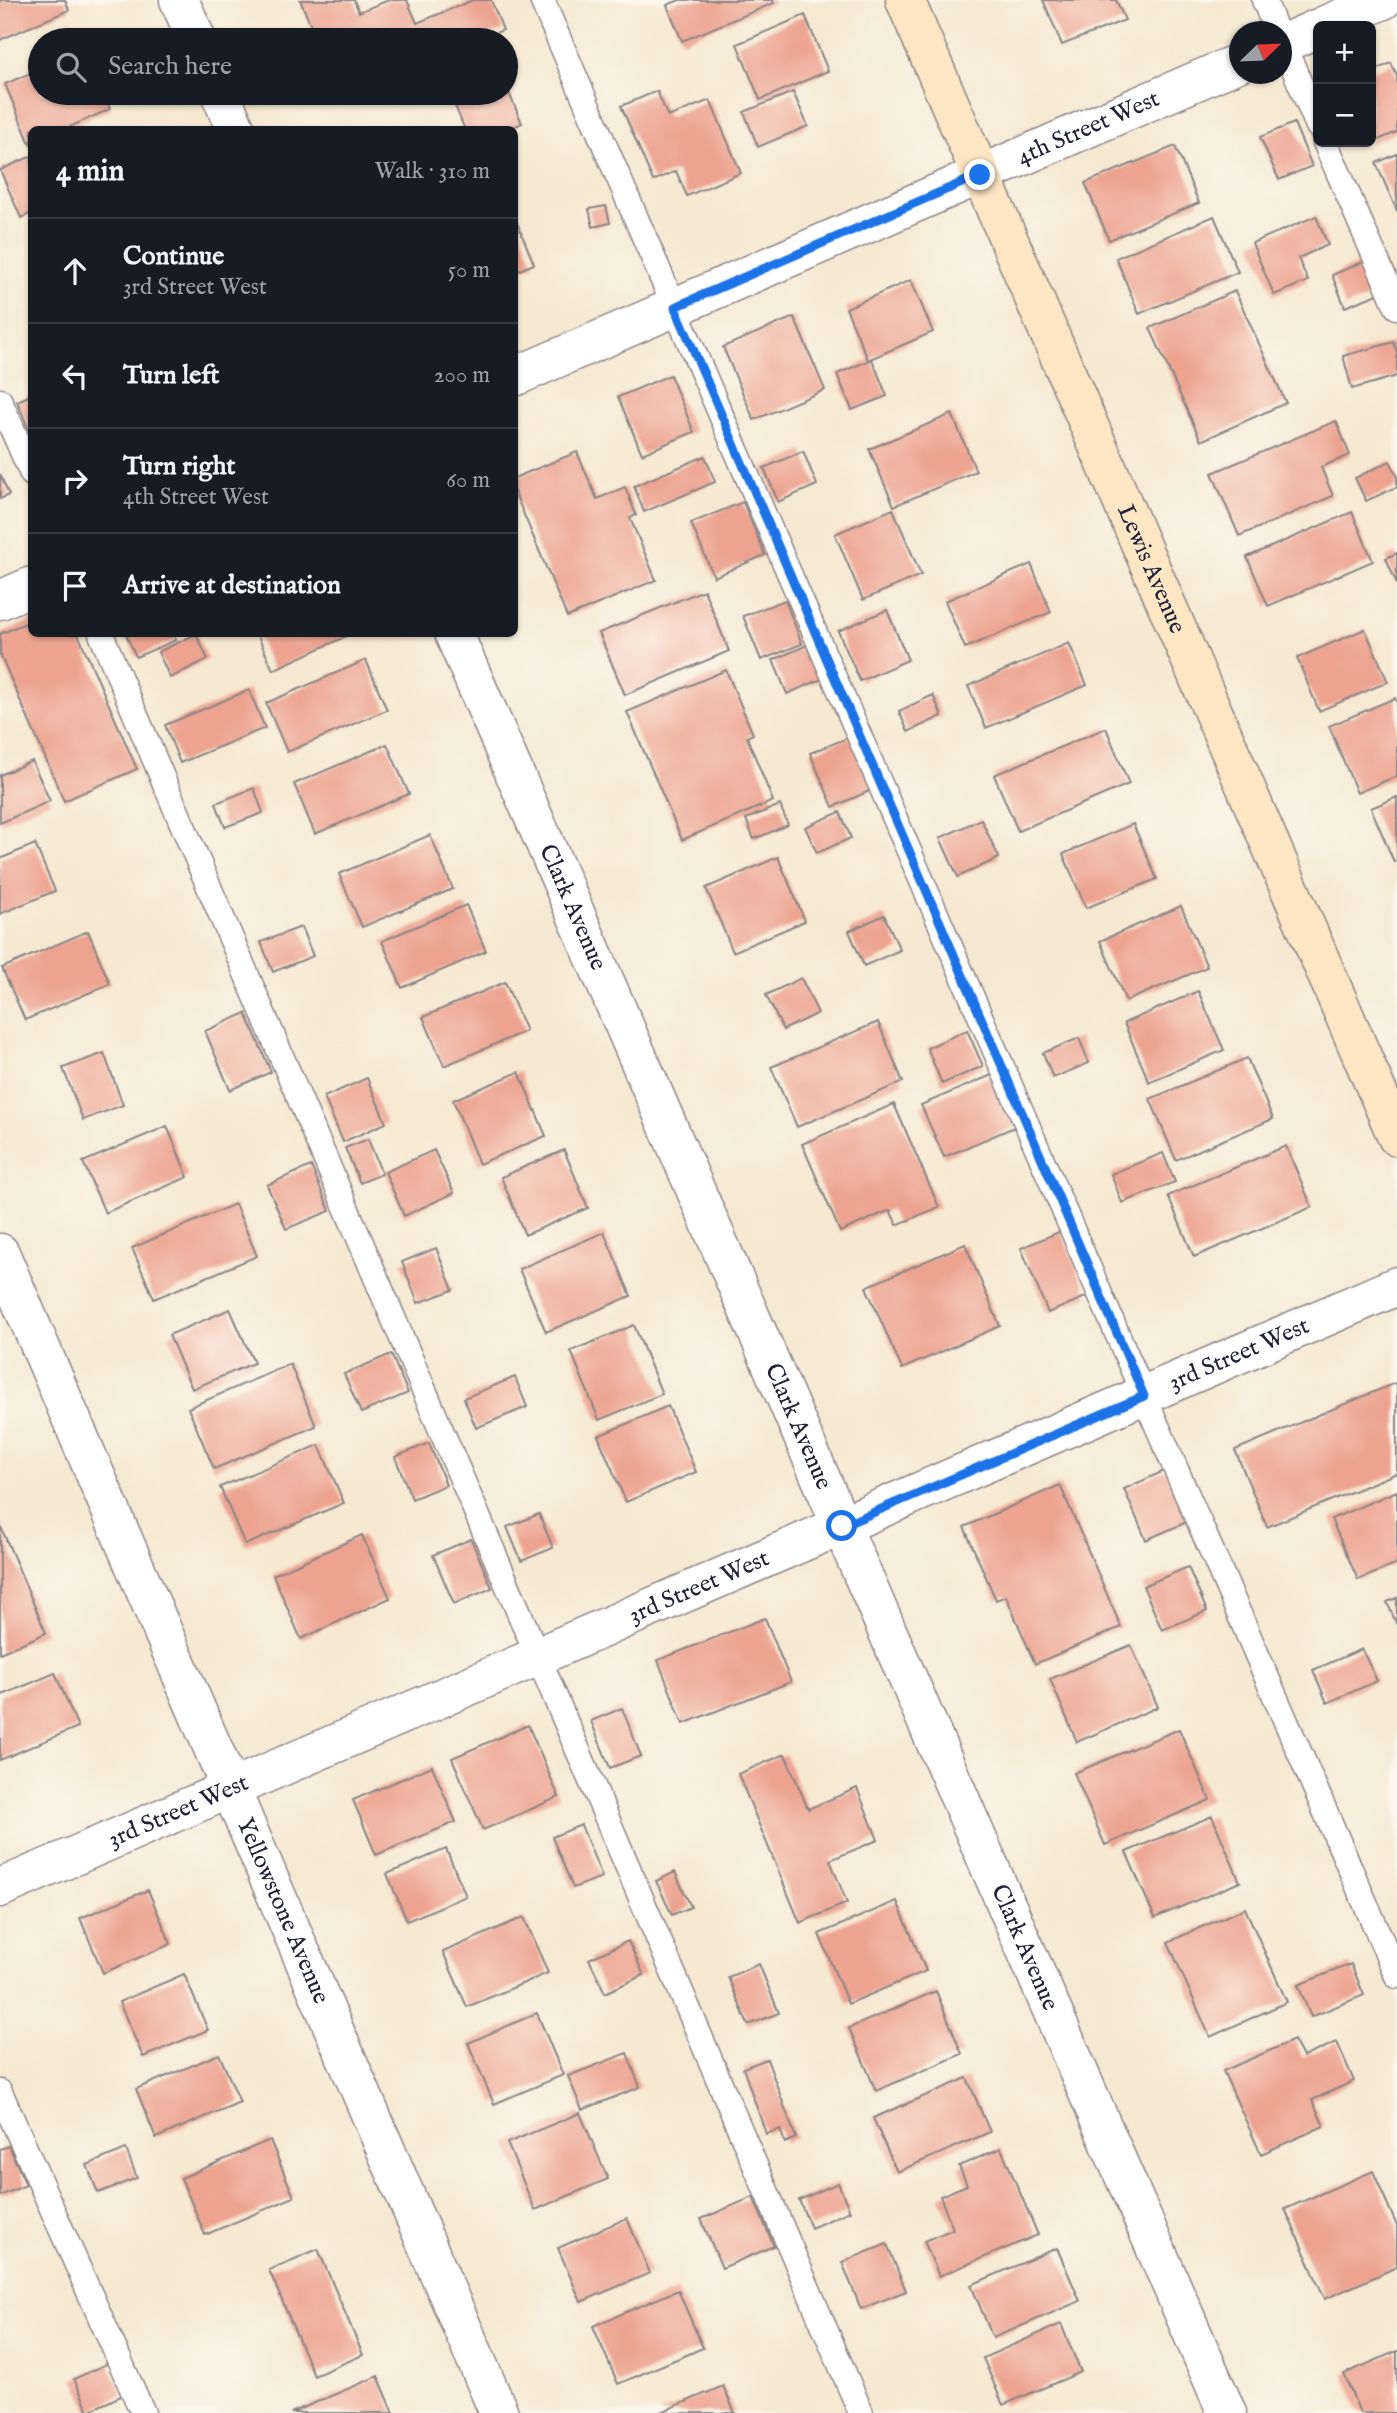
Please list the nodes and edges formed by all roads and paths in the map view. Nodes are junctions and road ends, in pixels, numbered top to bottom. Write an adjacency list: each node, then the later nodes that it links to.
1 (179, 0): 8 (street)
2 (542, 0): 18 (lane)
3 (905, 0): 17 (street, Lewis Avenue)
4 (1264, 0): 6 (lane)
5 (1384, 0): 7 (street)
6 (1273, 21)
7 (1335, 21)
8 (192, 28)
9 (1313, 30): 10 (street)
10 (1292, 36)
11 (1292, 66): 14 (lane)
12 (1229, 67): 17 (street, 4th Street West)
13 (225, 105): 15 (street)
14 (1313, 114)
15 (234, 126)
16 (1327, 147): 19 (lane)
17 (980, 175): 18 (street, 4th Street West); 27 (street, Lewis Avenue)
18 (675, 307): 20 (street, 4th Street West); 30 (lane)
19 (1397, 307)
20 (518, 375)
21 (0, 401): 22 (lane)
22 (28, 465)
23 (28, 588): 24 (street)
24 (0, 600)
25 (102, 637): 32 (lane)
26 (455, 637): 31 (street, Clark Avenue)
27 (1397, 1137)
28 (0, 1253): 33 (street, Yellowstone Avenue)
29 (1397, 1286): 30 (street, 3rd Street West)
30 (1144, 1396): 31 (street, 3rd Street West); 35 (lane)
31 (842, 1526): 32 (street, 3rd Street West); 40 (street, Clark Avenue)
32 (538, 1657): 33 (street, 3rd Street West); 39 (lane)
33 (231, 1788): 34 (street, 3rd Street West); 38 (street, Yellowstone Avenue)
34 (0, 1888)
35 (1397, 1976)
36 (0, 2092): 37 (lane)
37 (143, 2413)
38 (499, 2413)
39 (862, 2413)
40 (1227, 2413)

